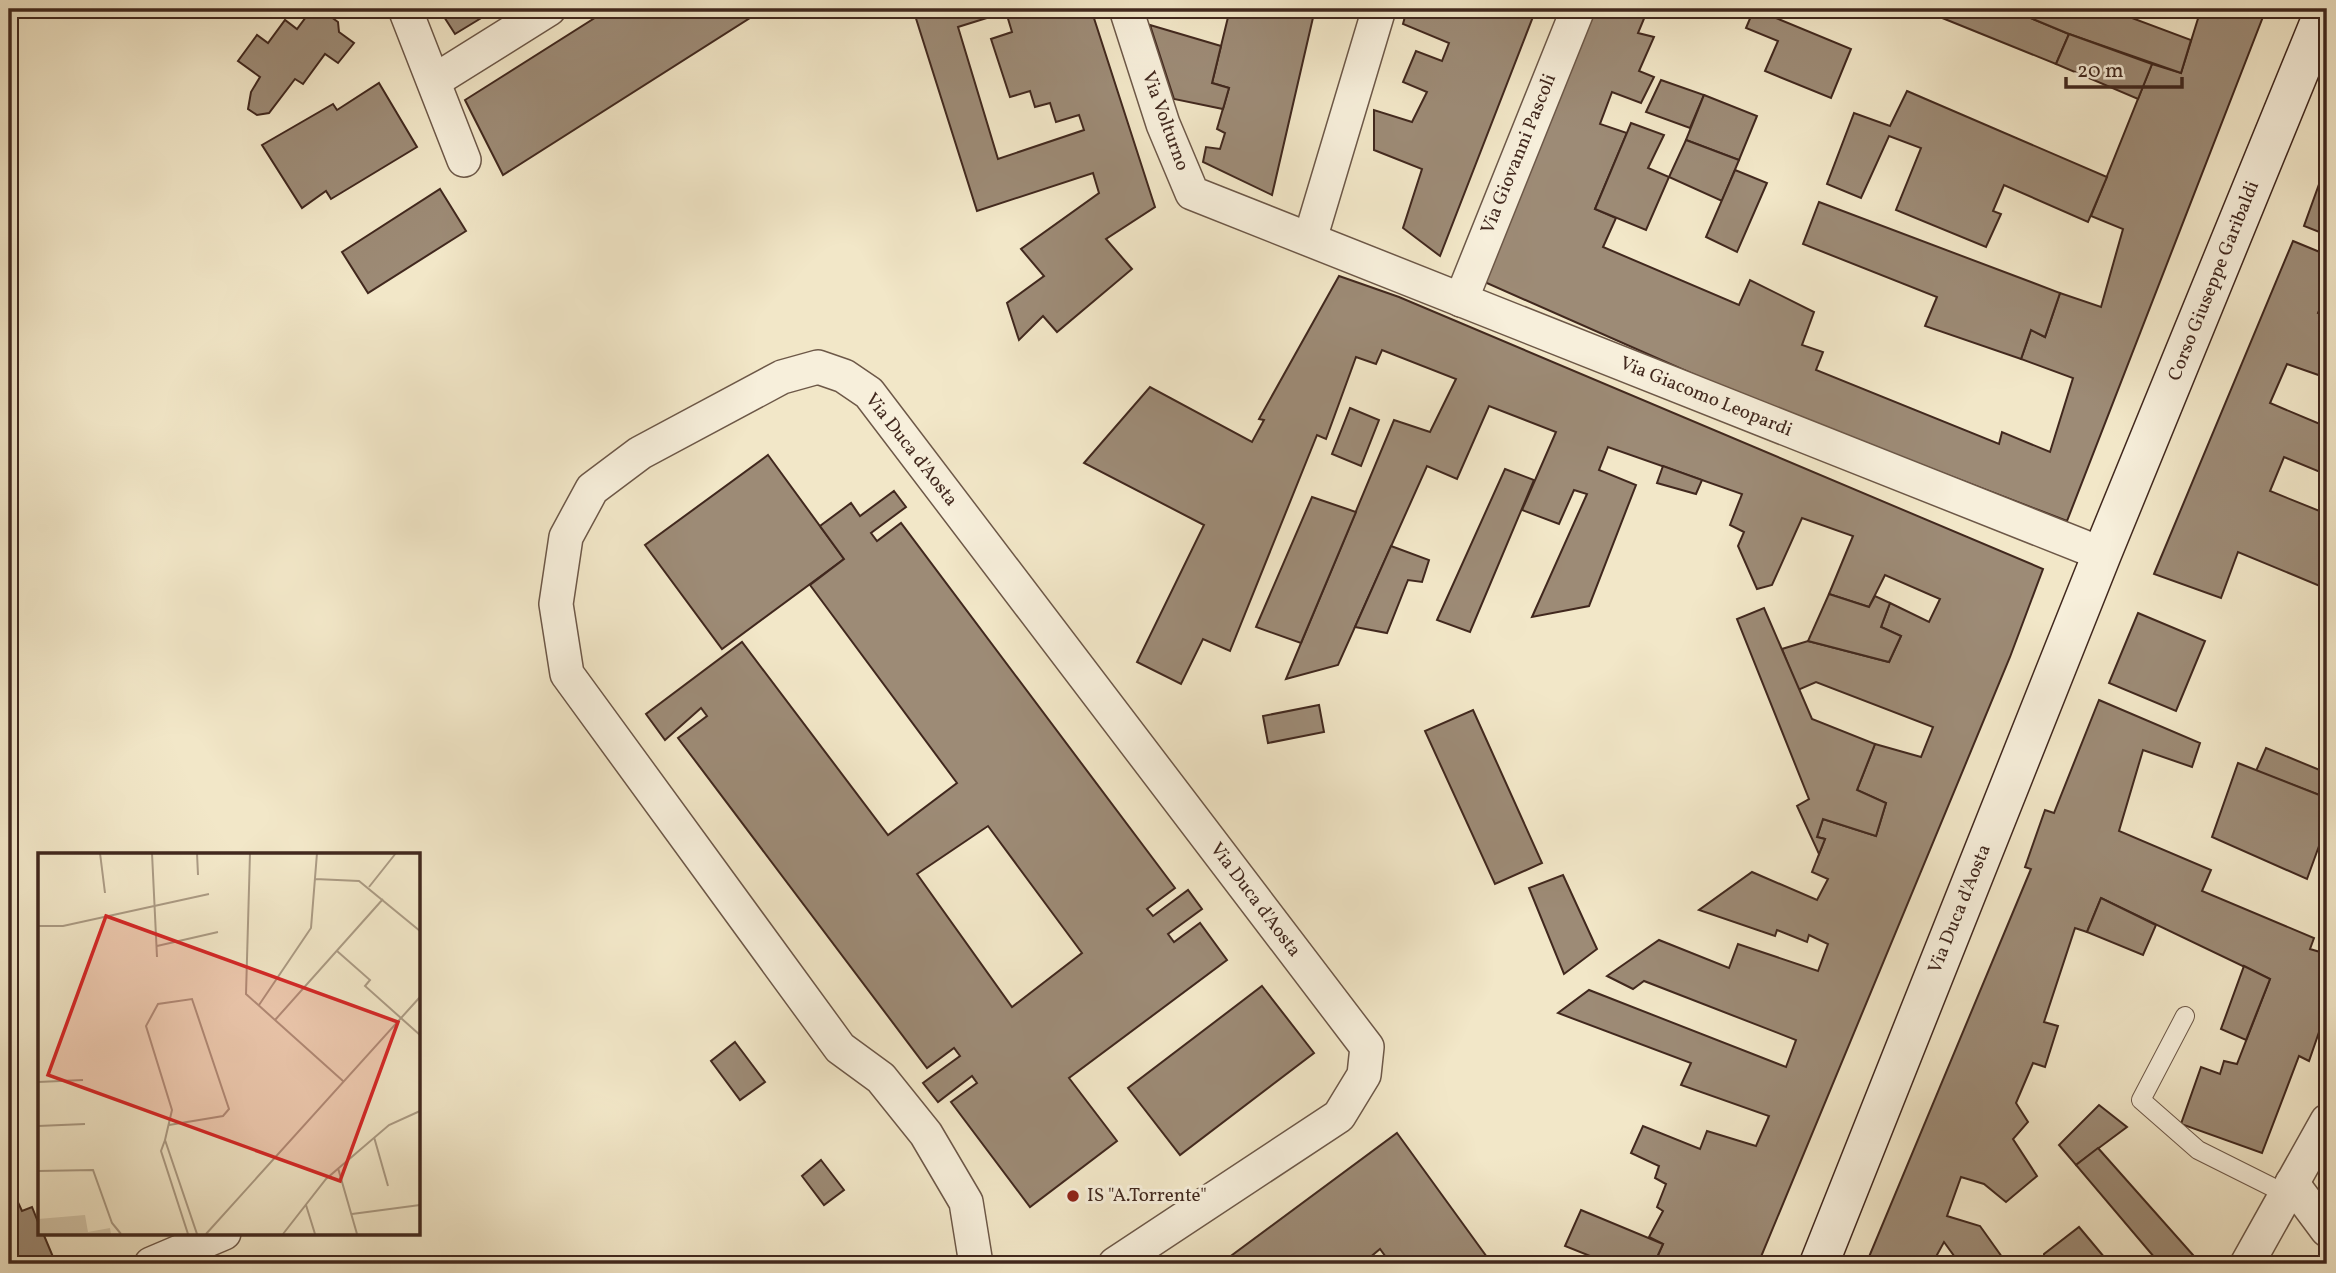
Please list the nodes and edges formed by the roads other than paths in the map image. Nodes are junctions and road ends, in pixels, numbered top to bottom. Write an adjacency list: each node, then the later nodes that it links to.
1 (405, 9): 7 (street)
2 (549, 9): 7 (street)
3 (1126, 9): 9 (street, Via Volturno)
4 (1379, 9): 9 (street)
5 (1578, 9): 10 (street, Via Giovanni Pascoli)
6 (2325, 9): 11 (street, Corso Giuseppe Garibaldi)
7 (435, 81): 8 (street)
8 (464, 160)
9 (1310, 239): 10 (street, Via Giacomo Leopardi)
10 (1461, 300): 11 (street, Via Giacomo Leopardi)
11 (2102, 554): 20 (street, Via Duca d'Aosta)
12 (2185, 1016): 14 (lane)
13 (2327, 1121): 14 (street)
14 (2289, 1188): 15 (street); 21 (street)
15 (2327, 1230)
16 (222, 1234): 17 (street)
17 (151, 1264)
18 (976, 1264): 19 (street, Via Duca d'Aosta)
19 (1115, 1264)
20 (1819, 1264)
21 (2247, 1264)

